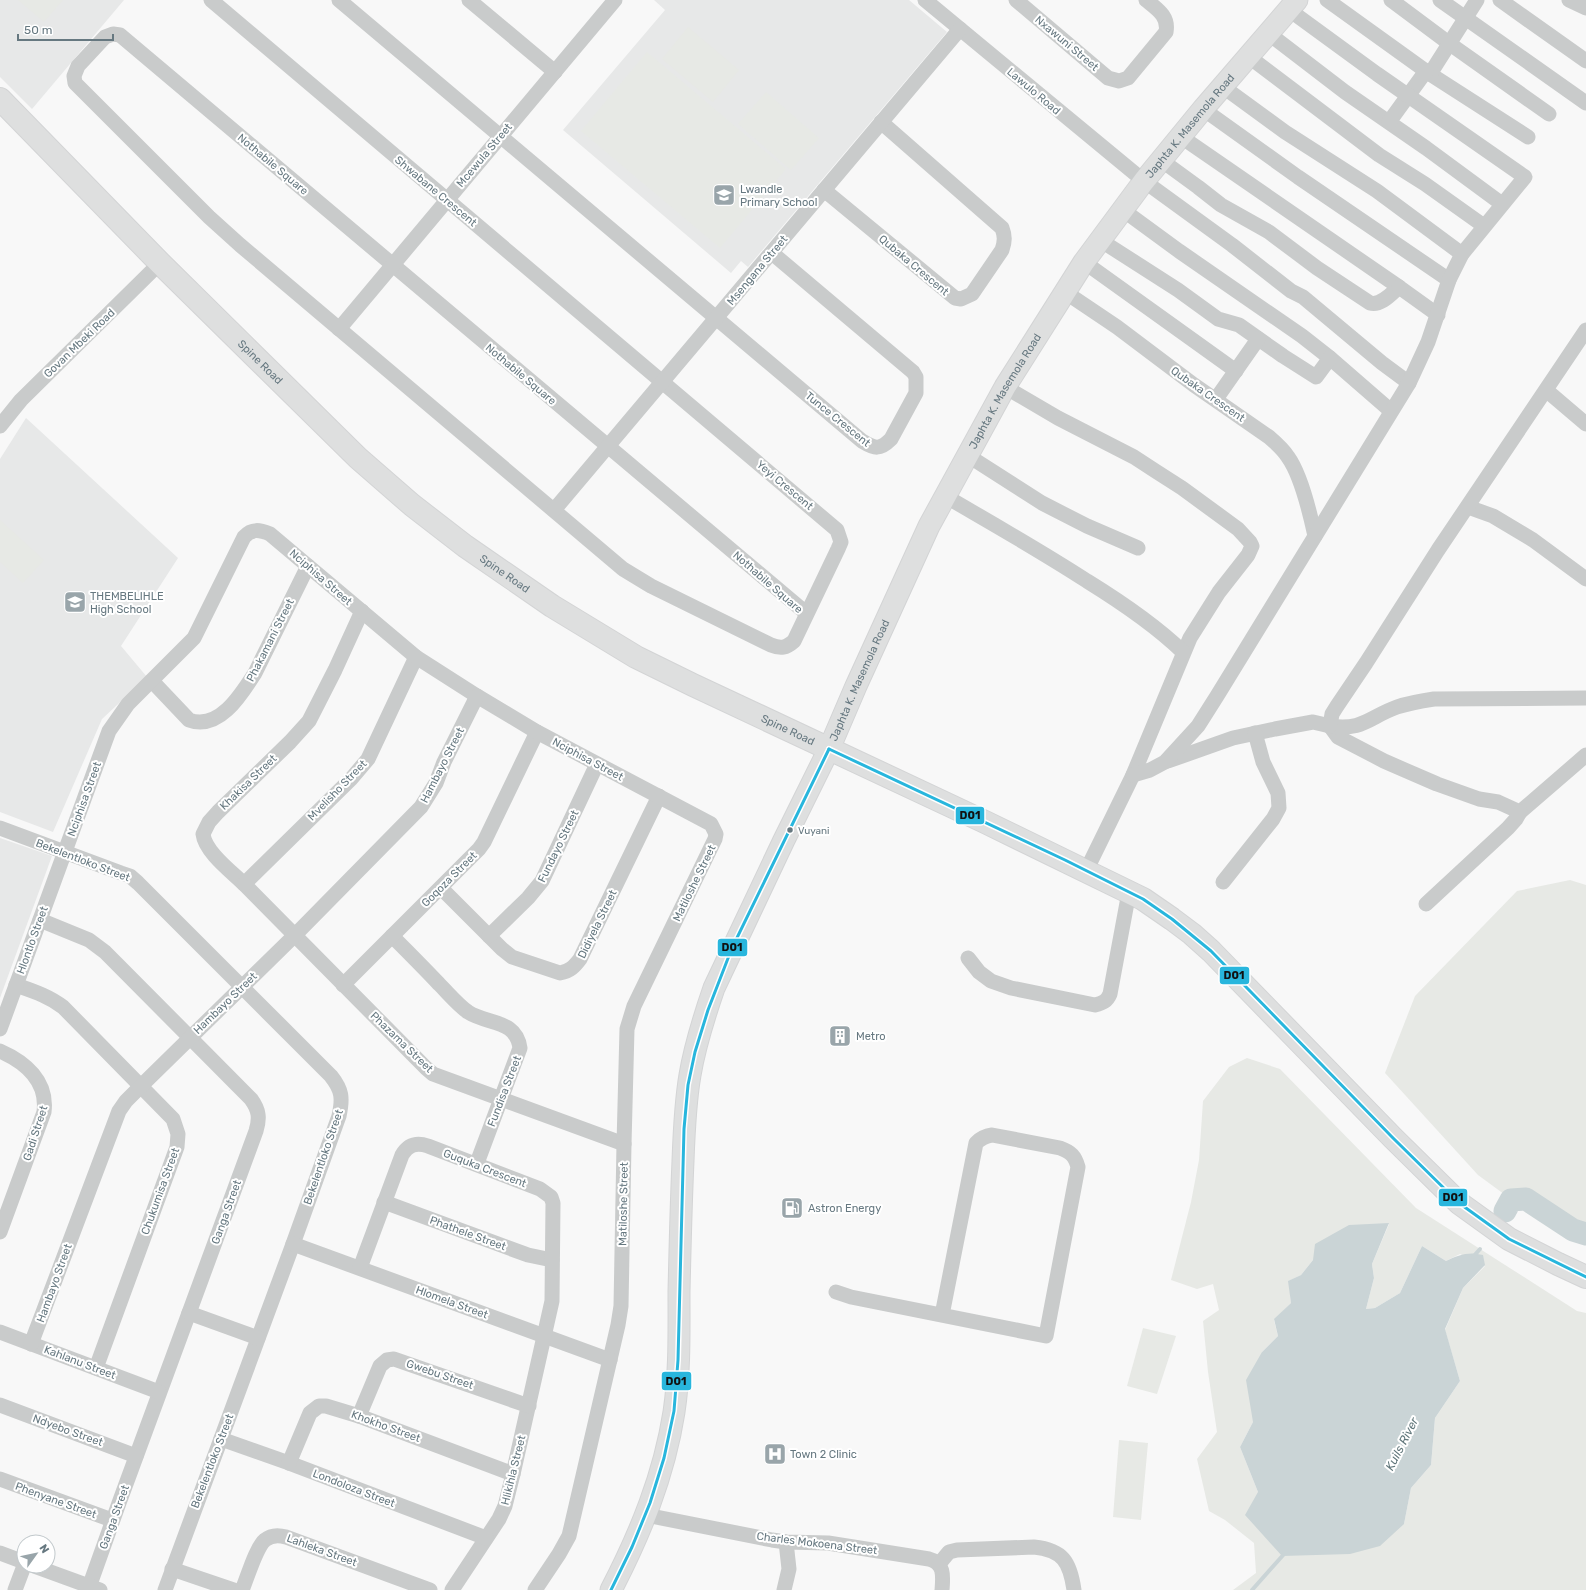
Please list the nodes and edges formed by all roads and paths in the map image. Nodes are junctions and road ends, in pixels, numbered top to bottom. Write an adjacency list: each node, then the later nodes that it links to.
1 (211, 0): 40 (street, Shwabane Crescent)
2 (339, 0): 33 (street)
3 (469, 0): 22 (street)
4 (925, 0): 17 (street, Lawulo Road)
5 (1016, 0): 6 (street, Nxawuni Street)
6 (1146, 0)
7 (1327, 0): 23 (street)
8 (1392, 0): 19 (street)
9 (1440, 0): 16 (street)
10 (1477, 0): 16 (street)
11 (1500, 0): 21 (street)
12 (1568, 0): 15 (street)
13 (608, 3): 22 (street, Mcewula Street)
14 (1293, 5): 18 (main road, Japhta K. Masemola Road); 25 (street)
15 (1586, 8)
16 (1466, 18): 19 (street); 27 (street)
17 (960, 29): 31 (street, Msengana Street); 38 (street, Lawulo Road)
18 (1268, 33): 20 (main road, Japhta K. Masemola Road); 32 (street)
19 (1450, 44): 23 (street); 30 (street)
20 (1248, 56): 24 (main road, Japhta K. Masemola Road); 43 (street)
21 (1586, 61)
22 (555, 72): 33 (street, Mcewula Street)
23 (1428, 73): 25 (street); 35 (street)
24 (1222, 86): 28 (main road, Japhta K. Masemola Road); 46 (street)
25 (1408, 96): 32 (street); 41 (street)
26 (0, 99): 37 (main road, Spine Road)
27 (1586, 103)
28 (1203, 108): 34 (main road, Japhta K. Masemola Road); 50 (street)
29 (0, 113): 37 (main road, Spine Road)
30 (1549, 114)
31 (881, 122): 39 (street, Msengana Street); 39 (street, Qubaka Crescent)
32 (1389, 122): 41 (street)
33 (500, 135): 40 (street, Mcewula Street); 54 (street)
34 (1180, 136): 36 (main road, Japhta K. Masemola Road); 51 (street)
35 (1528, 137)
36 (1161, 160): 38 (main road, Japhta K. Masemola Road); 51 (street)
37 (76, 178): 48 (main road, Spine Road)
38 (1144, 181): 42 (main road, Japhta K. Masemola Road); 61 (street, Lawulo Road)
39 (824, 190): 45 (street, Msengana Street)
40 (447, 200): 49 (street, Mcewula Street); 60 (street, Shwabane Crescent)
41 (1502, 204): 43 (street)
42 (1123, 210): 44 (main road, Japhta K. Masemola Road); 58 (street)
43 (1484, 226): 46 (street)
44 (1100, 240): 47 (main road, Japhta K. Masemola Road); 57 (street)
45 (772, 253): 54 (street, Msengana Street); 54 (street, Tunce Crescent)
46 (1462, 254): 50 (street)
47 (1084, 262): 52 (main road, Japhta K. Masemola Road); 59 (street)
48 (160, 263): 67 (street, Govan Mbeki Road); 87 (main road, Spine Road)
49 (392, 264): 55 (street, Mcewula Street); 55 (street, Nothabile Square); 68 (street, Nothabile Square)
50 (1450, 280): 53 (street)
51 (1398, 287): 53 (street)
52 (1065, 292): 62 (main road, Japhta K. Masemola Road); 64 (street, Qubaka Crescent)
53 (1438, 315): 61 (street)
54 (717, 317): 60 (street, Msengana Street)
55 (339, 329): 72 (street, Nothabile Square)
56 (1586, 330): 63 (street)
57 (1258, 339): 58 (street); 59 (street)
58 (1330, 358): 65 (street)
59 (1236, 371): 64 (street)
60 (662, 382): 68 (street, Msengana Street); 78 (street, Yeyi Crescent)
61 (1409, 383): 65 (street)
62 (1005, 387): 69 (main road, Japhta K. Masemola Road); 79 (street)
63 (1546, 390): 66 (street); 71 (street)
64 (1216, 399): 73 (street, Qubaka Crescent)
65 (1391, 411): 73 (street)
66 (1586, 424)
67 (0, 426)
68 (607, 447): 72 (street, Msengana Street); 78 (street, Nothabile Square)
69 (967, 455): 70 (main road, Japhta K. Masemola Road); 74 (street)
70 (945, 496): 79 (street); 87 (main road, Japhta K. Masemola Road)
71 (1468, 507): 76 (street); 84 (street)
72 (554, 510): 78 (street, Nothabile Square)
73 (1315, 536): 89 (street)
74 (1138, 548)
75 (308, 566): 77 (street, Nciphisa Street); 81 (street, Nciphisa Street); 81 (street, Phakamani Street)
76 (1586, 579)
77 (362, 611): 80 (street, Nciphisa Street); 99 (street, Khakisa Street)
78 (806, 613)
79 (1183, 652): 91 (street)
80 (416, 657): 82 (street, Nciphisa Street); 99 (street, Mvelisho Street)
81 (152, 681): 96 (street, Nciphisa Street)
82 (477, 696): 85 (street, Nciphisa Street); 104 (street, Hambayo Street)
83 (1586, 698): 84 (street)
84 (1330, 726): 86 (street); 93 (street)
85 (538, 732): 90 (street, Nciphisa Street); 100 (street, Goqoza Street)
86 (1255, 734): 89 (street); 98 (street)
87 (829, 749): 97 (main road, Spine Road); 142 (main road, Japhta K. Masemola Road)
88 (1586, 755): 93 (street)
89 (1165, 762): 91 (street)
90 (597, 764): 92 (street, Nciphisa Street); 106 (street, Fundayo Street)
91 (1133, 775): 97 (street)
92 (659, 796): 94 (street, Nciphisa Street); 106 (street, Didiyela Street)
93 (1520, 812): 102 (street)
94 (711, 824): 116 (street, Matiloshe Street)
95 (0, 828): 96 (street, Bekelentloko Street)
96 (64, 852): 103 (street, Hlontlo Street); 110 (street, Bekelentloko Street)
97 (1086, 871): 101 (main road, Spine Road)
98 (1223, 882)
99 (244, 884): 104 (street, Khakisa Street)
100 (441, 888): 105 (street, Goqoza Street); 106 (street, Didiyela Street)
101 (1129, 892): 107 (street); 123 (main road, Spine Road)
102 (1426, 904)
103 (40, 920): 108 (street, Hlontlo Street); 112 (street, Ganga Street)
104 (294, 936): 109 (street, Phazama Street); 110 (street, Hambayo Street)
105 (392, 936): 109 (street, Goqoza Street); 115 (street, Fundisa Street)
106 (489, 936)
107 (968, 958)
108 (16, 985): 111 (street, Hlontlo Street); 114 (street, Chukumisa Street)
109 (343, 985): 115 (street, Phazama Street)
110 (242, 986): 112 (street, Hambayo Street); 120 (street, Bekelentloko Street)
111 (0, 1029)
112 (190, 1038): 114 (street, Hambayo Street); 125 (street, Ganga Street)
113 (0, 1051): 119 (street, Gadi Street)
114 (141, 1086): 130 (street, Hambayo Street); 132 (street, Chukumisa Street)
115 (501, 1098): 116 (street, Phazama Street); 117 (street, Fundisa Street)
116 (624, 1144): 131 (street, Matiloshe Street)
117 (477, 1163): 118 (street, Guquka Crescent); 121 (street, Guquka Crescent)
118 (384, 1202): 121 (street, Phathele Street); 122 (street, Guquka Crescent)
119 (0, 1232)
120 (293, 1244): 122 (street, Hlomela Street); 129 (street, Bekelentloko Street)
121 (552, 1260): 128 (street, Guquka Crescent)
122 (360, 1268): 128 (street, Hlomela Street)
123 (1586, 1276)
124 (836, 1292): 126 (street)
125 (189, 1313): 129 (street); 133 (street, Ganga Street)
126 (942, 1315): 126 (street)
127 (0, 1332): 130 (street, Kahlanu Street)
128 (544, 1336): 131 (street, Hlomela Street); 135 (street, Hlikihla Street)
129 (258, 1338): 137 (street, Bekelentloko Street)
130 (31, 1344): 132 (street, Kahlanu Street)
131 (610, 1360): 159 (street, Matiloshe Street)
132 (96, 1368): 133 (street, Kahlanu Street)
133 (159, 1392): 138 (street, Ganga Street)
134 (0, 1405): 138 (street, Ndyebo Street)
135 (529, 1406): 136 (street, Gwebu Street); 140 (street, Hlikihla Street)
136 (359, 1416): 139 (street, Khokho Street); 140 (street, Khokho Street)
137 (221, 1439): 139 (street, Londoloza Street); 149 (street, Bekelentloko Street)
138 (136, 1456): 143 (street, Ganga Street)
139 (289, 1463): 144 (street, Londoloza Street)
140 (513, 1474): 144 (street, Hlikihla Street)
141 (0, 1479): 143 (street, Phenyane Street)
142 (646, 1515): 145 (street, Charles Mokoena Street); 160 (main road, Japhta K. Masemola Road)
143 (112, 1520): 152 (street, Ganga Street)
144 (486, 1538): 158 (street, Hlikihla Street)
145 (786, 1542): 148 (street, Charles Mokoena Street); 161 (street)
146 (0, 1553): 147 (street)
147 (16, 1559)
148 (939, 1564): 162 (street); 163 (street)
149 (172, 1569): 154 (street, Bekelentloko Street); 155 (street)
150 (21, 1574): 153 (street)
151 (54, 1574): 152 (street)
152 (92, 1589)
153 (15, 1590)
154 (165, 1590)
155 (234, 1590)
156 (242, 1590): 157 (street, Lahleka Street)
157 (430, 1590)
158 (452, 1590)
159 (535, 1590)
160 (611, 1590)
161 (784, 1590)
162 (942, 1590)
163 (1074, 1590)

